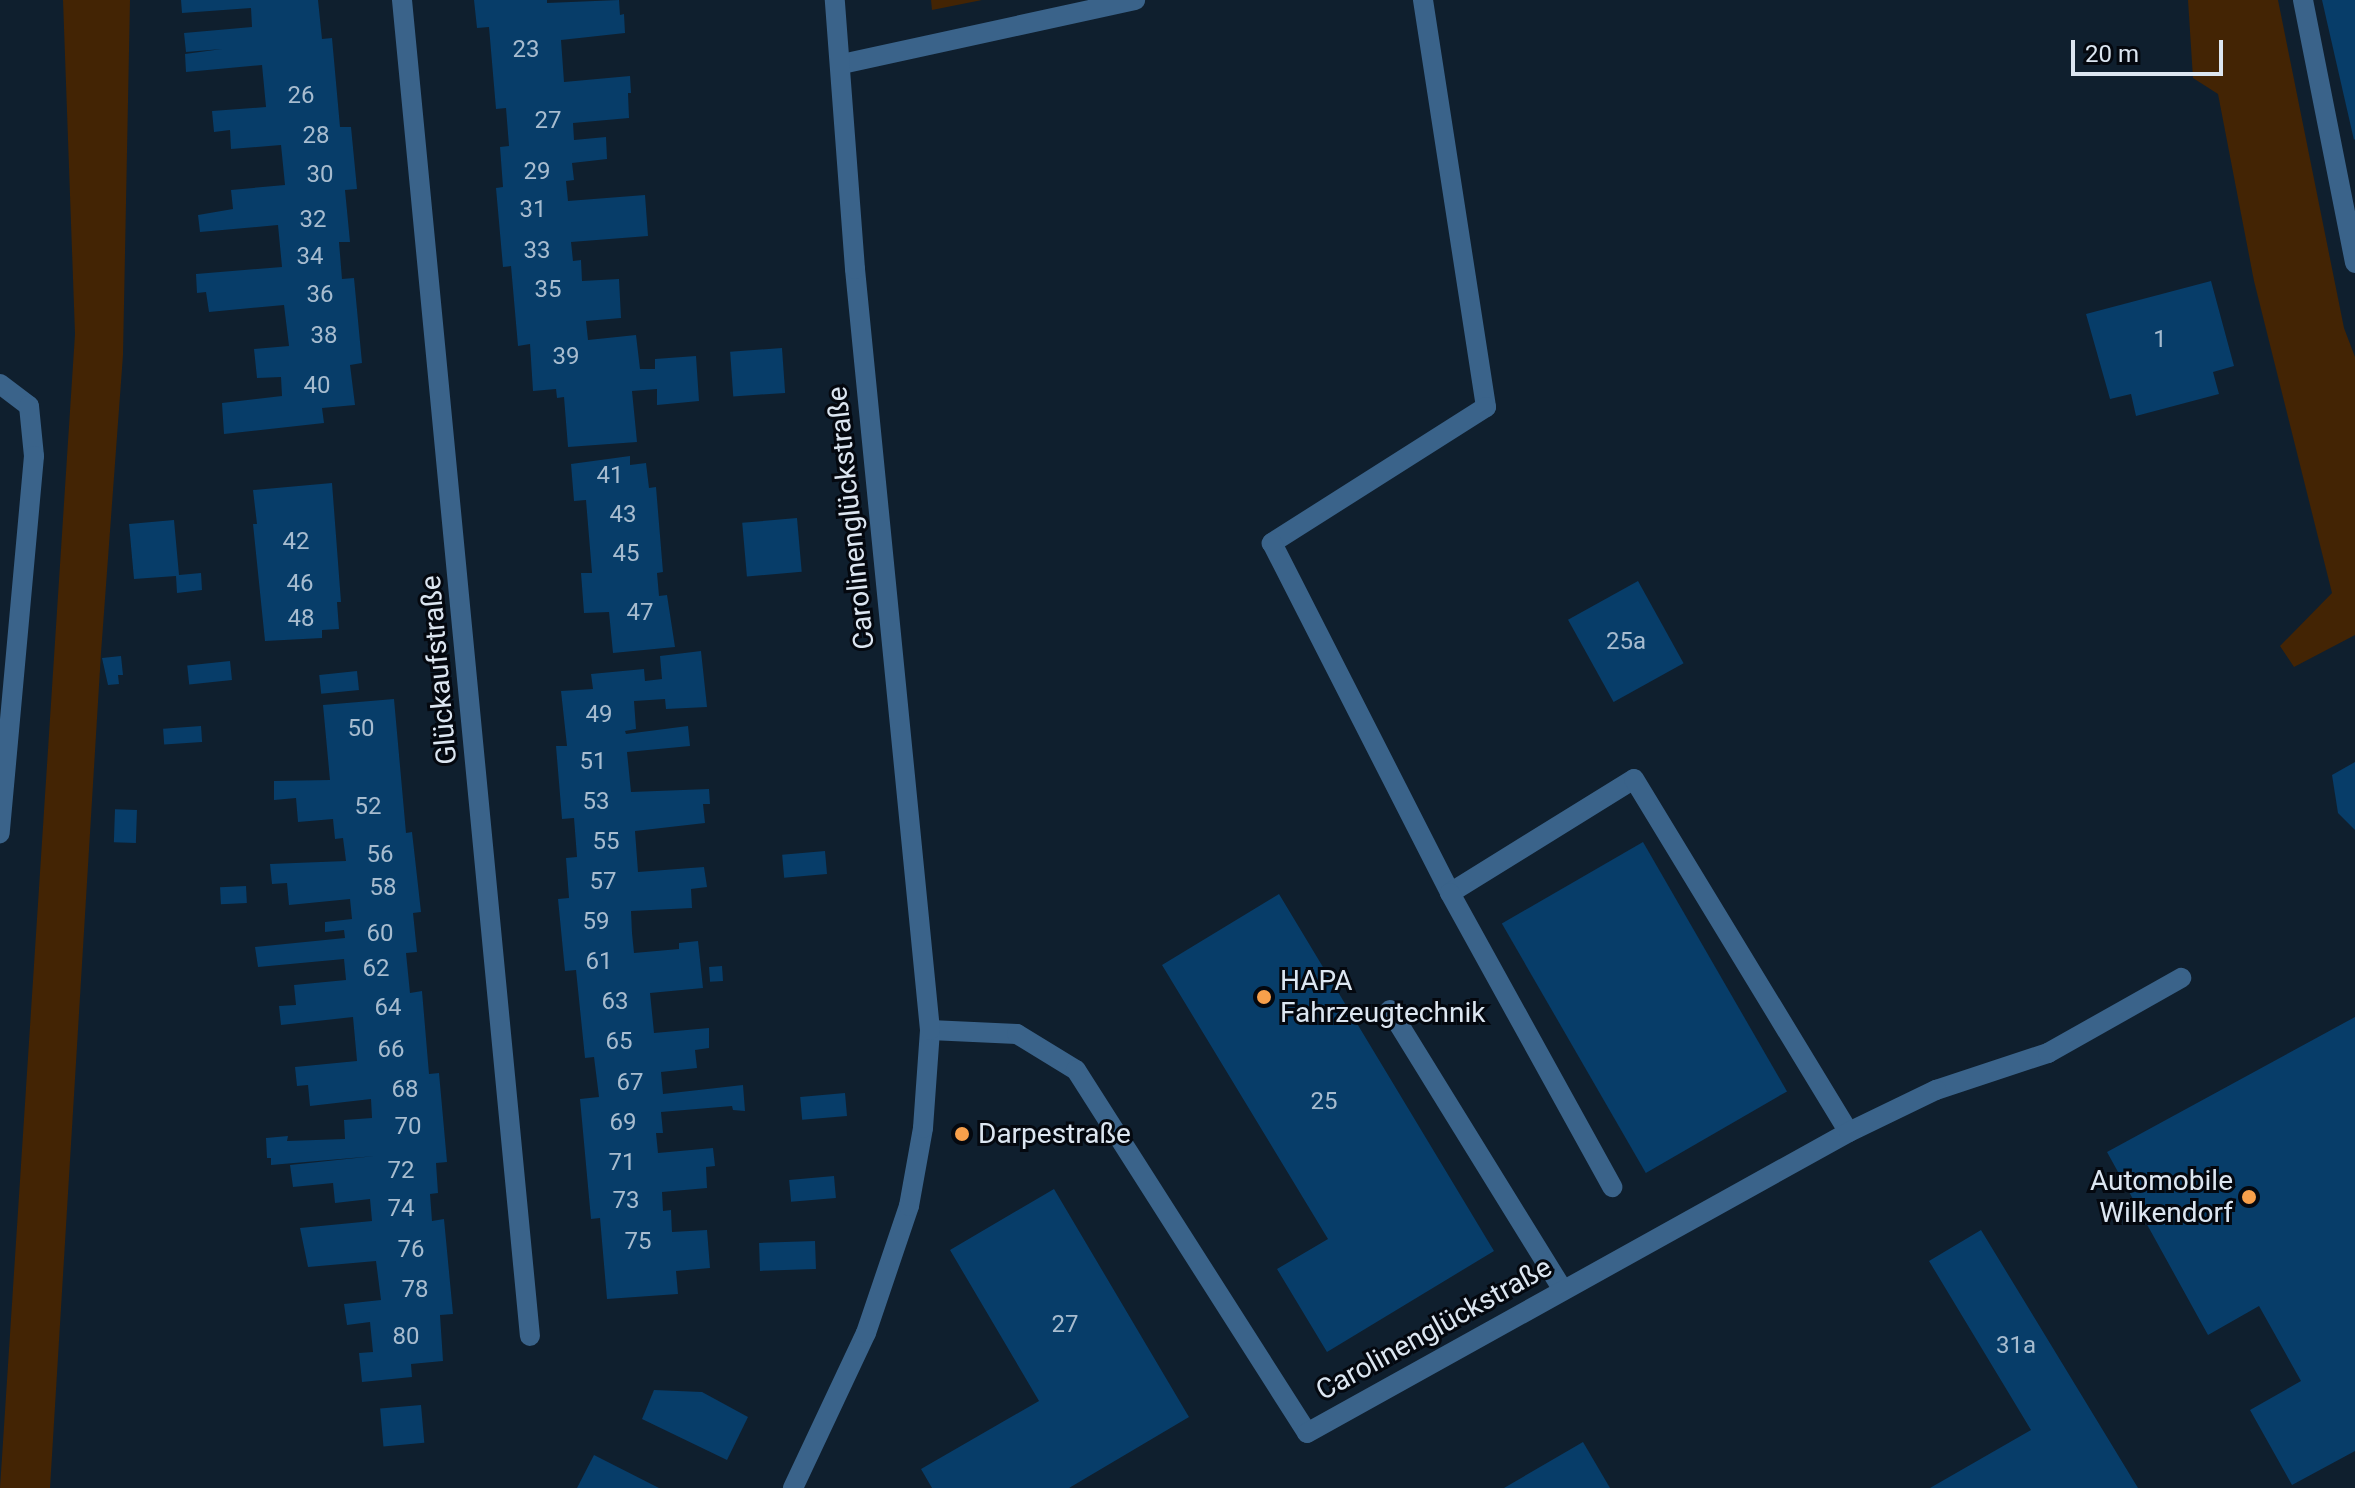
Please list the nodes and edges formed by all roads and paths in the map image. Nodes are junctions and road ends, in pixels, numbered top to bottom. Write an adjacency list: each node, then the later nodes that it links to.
1 (402, 0): 17 (street, Glückaufstraße)
2 (835, 0): 6 (street, Carolinenglückstraße)
3 (1135, 0): 6 (street)
4 (1423, 0): 10 (street)
5 (2303, 0): 7 (street)
6 (842, 64): 13 (street, Carolinenglückstraße)
7 (2355, 263)
8 (0, 384): 9 (street)
9 (0, 833)
10 (1450, 893): 14 (street); 15 (street)
11 (2181, 978): 14 (street, Carolinenglückstraße)
12 (1390, 1010): 16 (street)
13 (930, 1030): 16 (street, Carolinenglückstraße); 18 (street, Carolinenglückstraße)
14 (1849, 1132): 16 (street, Carolinenglückstraße)
15 (1612, 1187)
16 (1562, 1289)
17 (530, 1336)
18 (793, 1488)

